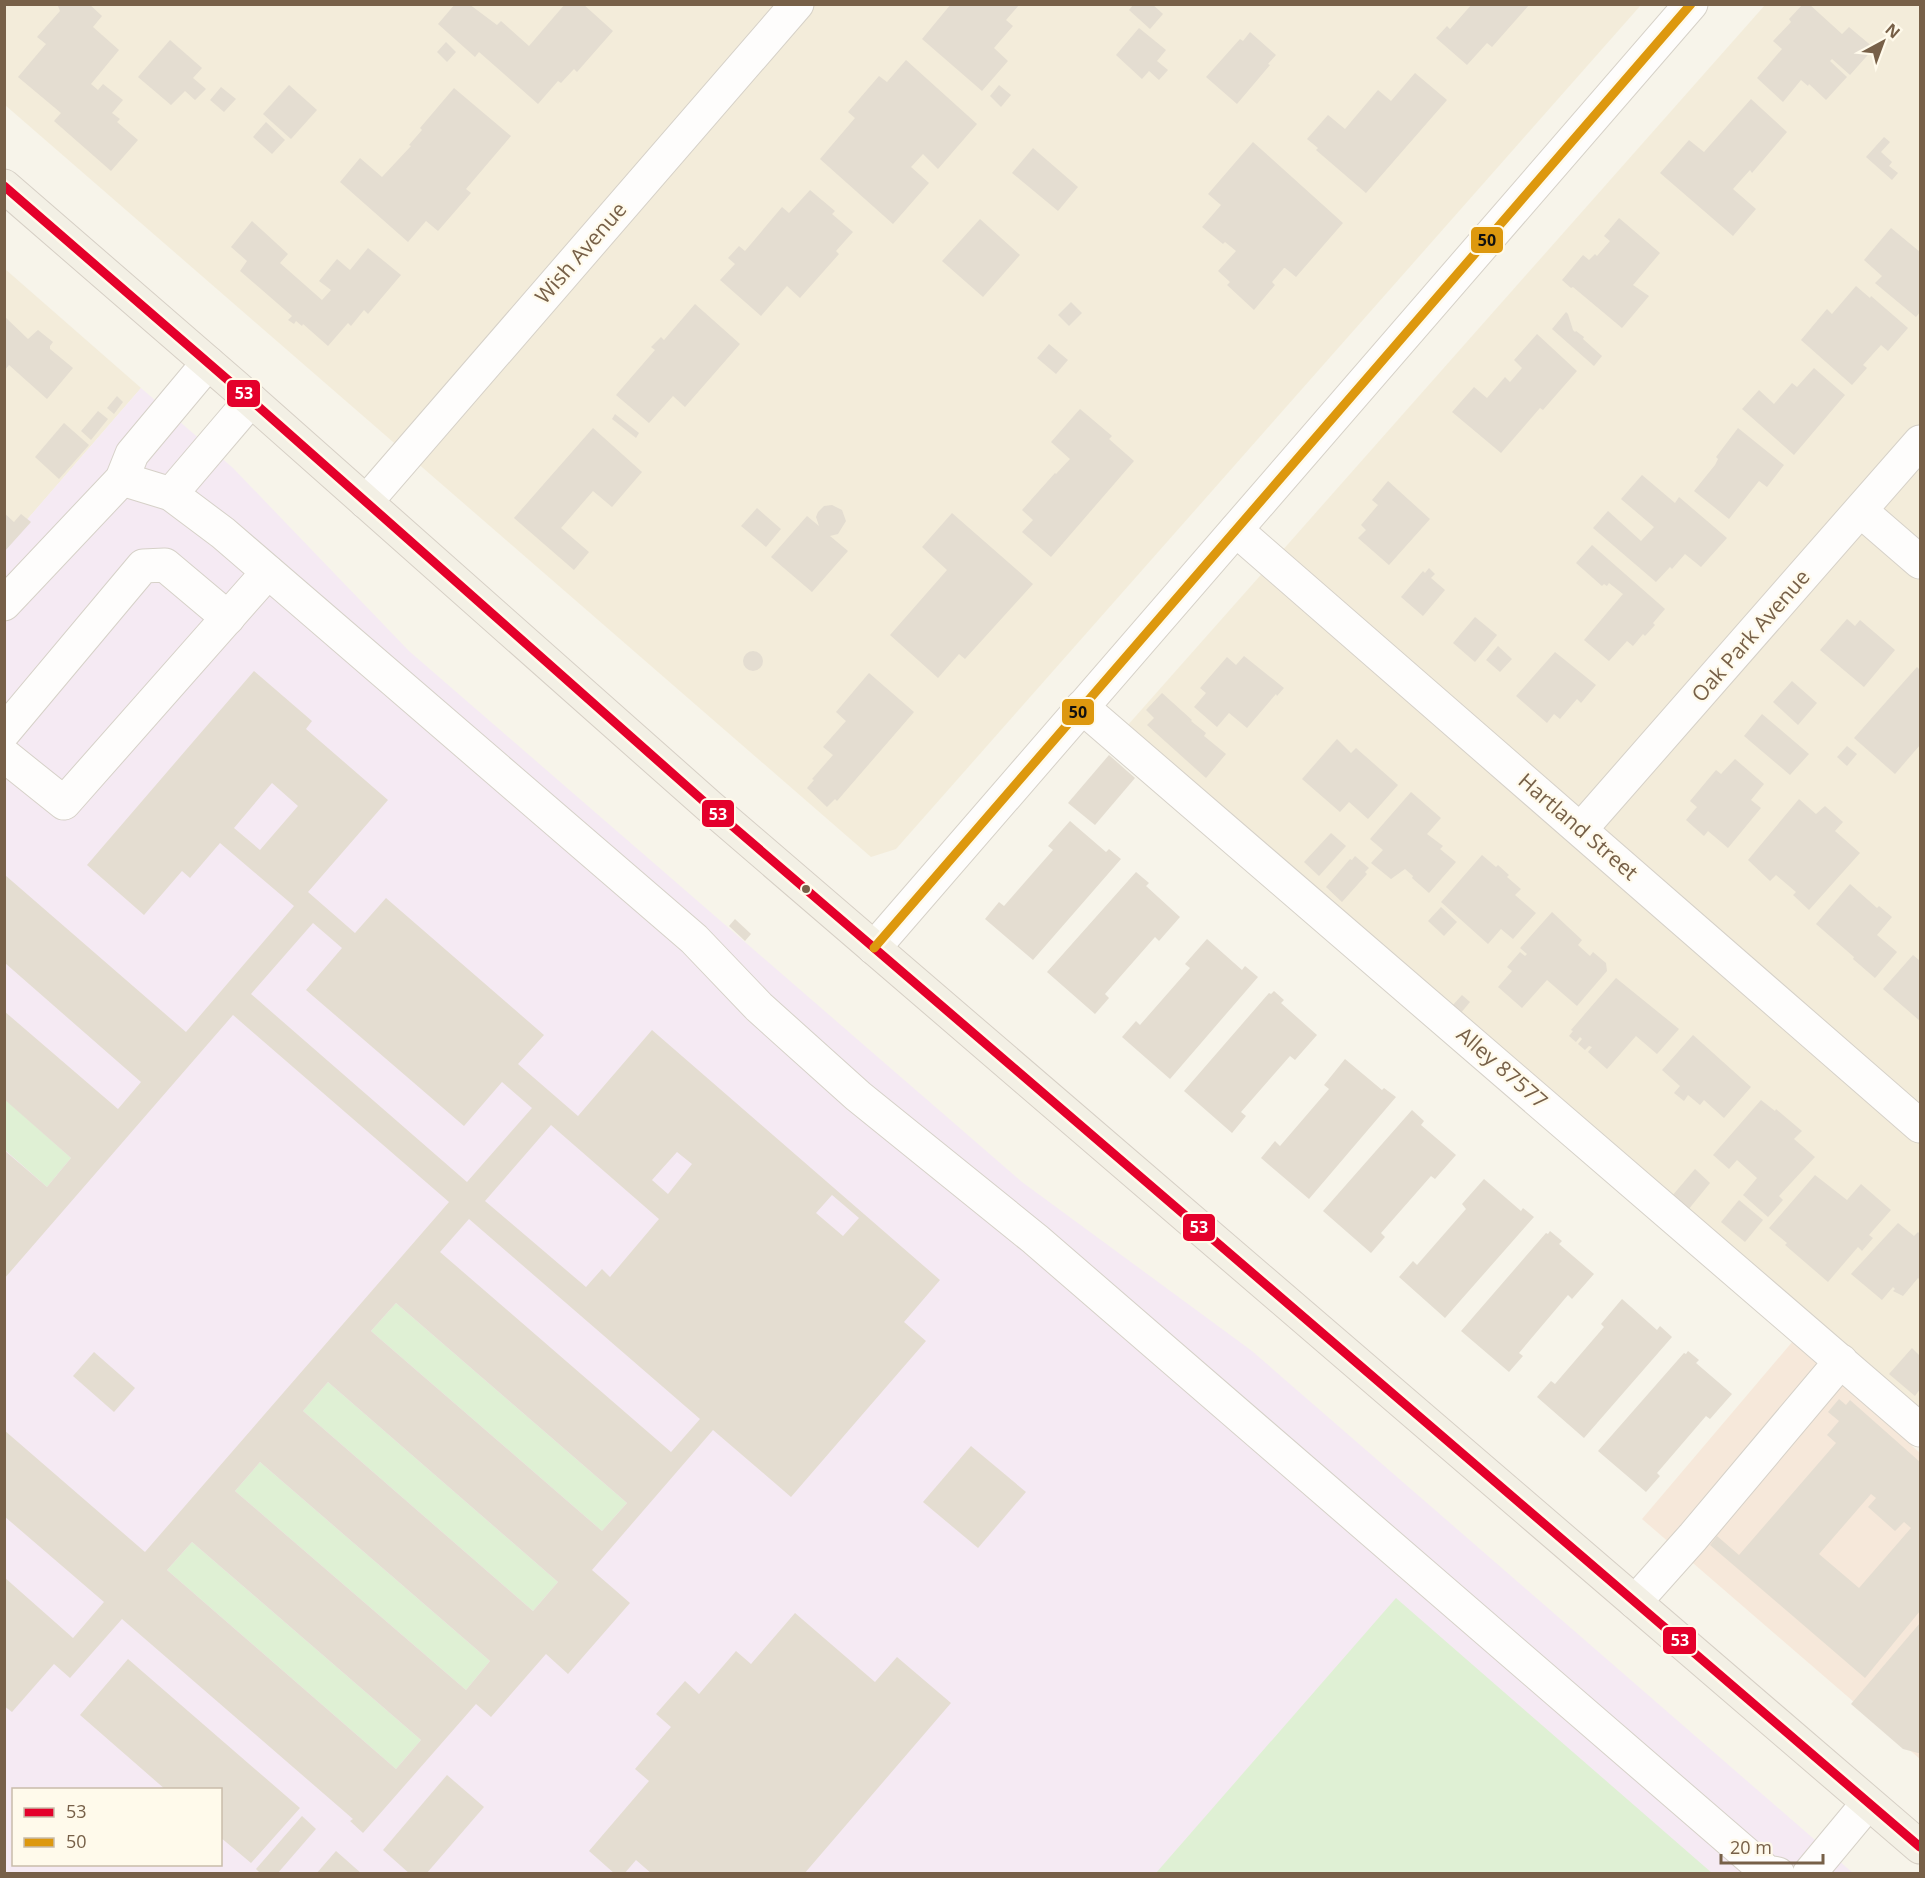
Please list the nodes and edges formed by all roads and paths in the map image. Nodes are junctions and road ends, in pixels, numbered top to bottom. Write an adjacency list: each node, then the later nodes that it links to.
1 (797, 4): 9 (street, Wish Avenue)
2 (1691, 4): 11 (street)
3 (4, 186): 4 (main road)
4 (208, 363): 5 (main road); 7 (street)
5 (251, 400): 8 (street); 9 (main road)
6 (1920, 441): 10 (street, Oak Park Avenue)
7 (122, 479): 8 (street); 14 (street)
8 (171, 494): 13 (street)
9 (366, 502): 20 (main road)
10 (1861, 511): 12 (street); 19 (street, Oak Park Avenue)
11 (1236, 530): 16 (street); 19 (street, Hartland Street)
12 (1920, 562)
13 (268, 572): 15 (street); 27 (street)
14 (4, 604)
15 (228, 618): 17 (street); 18 (street)
16 (1083, 707): 20 (street); 22 (street, Alley 87577)
17 (4, 732)
18 (4, 755)
19 (1581, 829): 21 (street, Hartland Street)
20 (874, 948): 24 (main road)
21 (1920, 1126)
22 (1841, 1361): 23 (street, Alley 87577); 24 (street)
23 (1920, 1430)
24 (1635, 1602): 25 (main road)
25 (1868, 1803): 26 (main road); 28 (street)
26 (1920, 1847)
27 (1778, 1874)
28 (1809, 1874)

